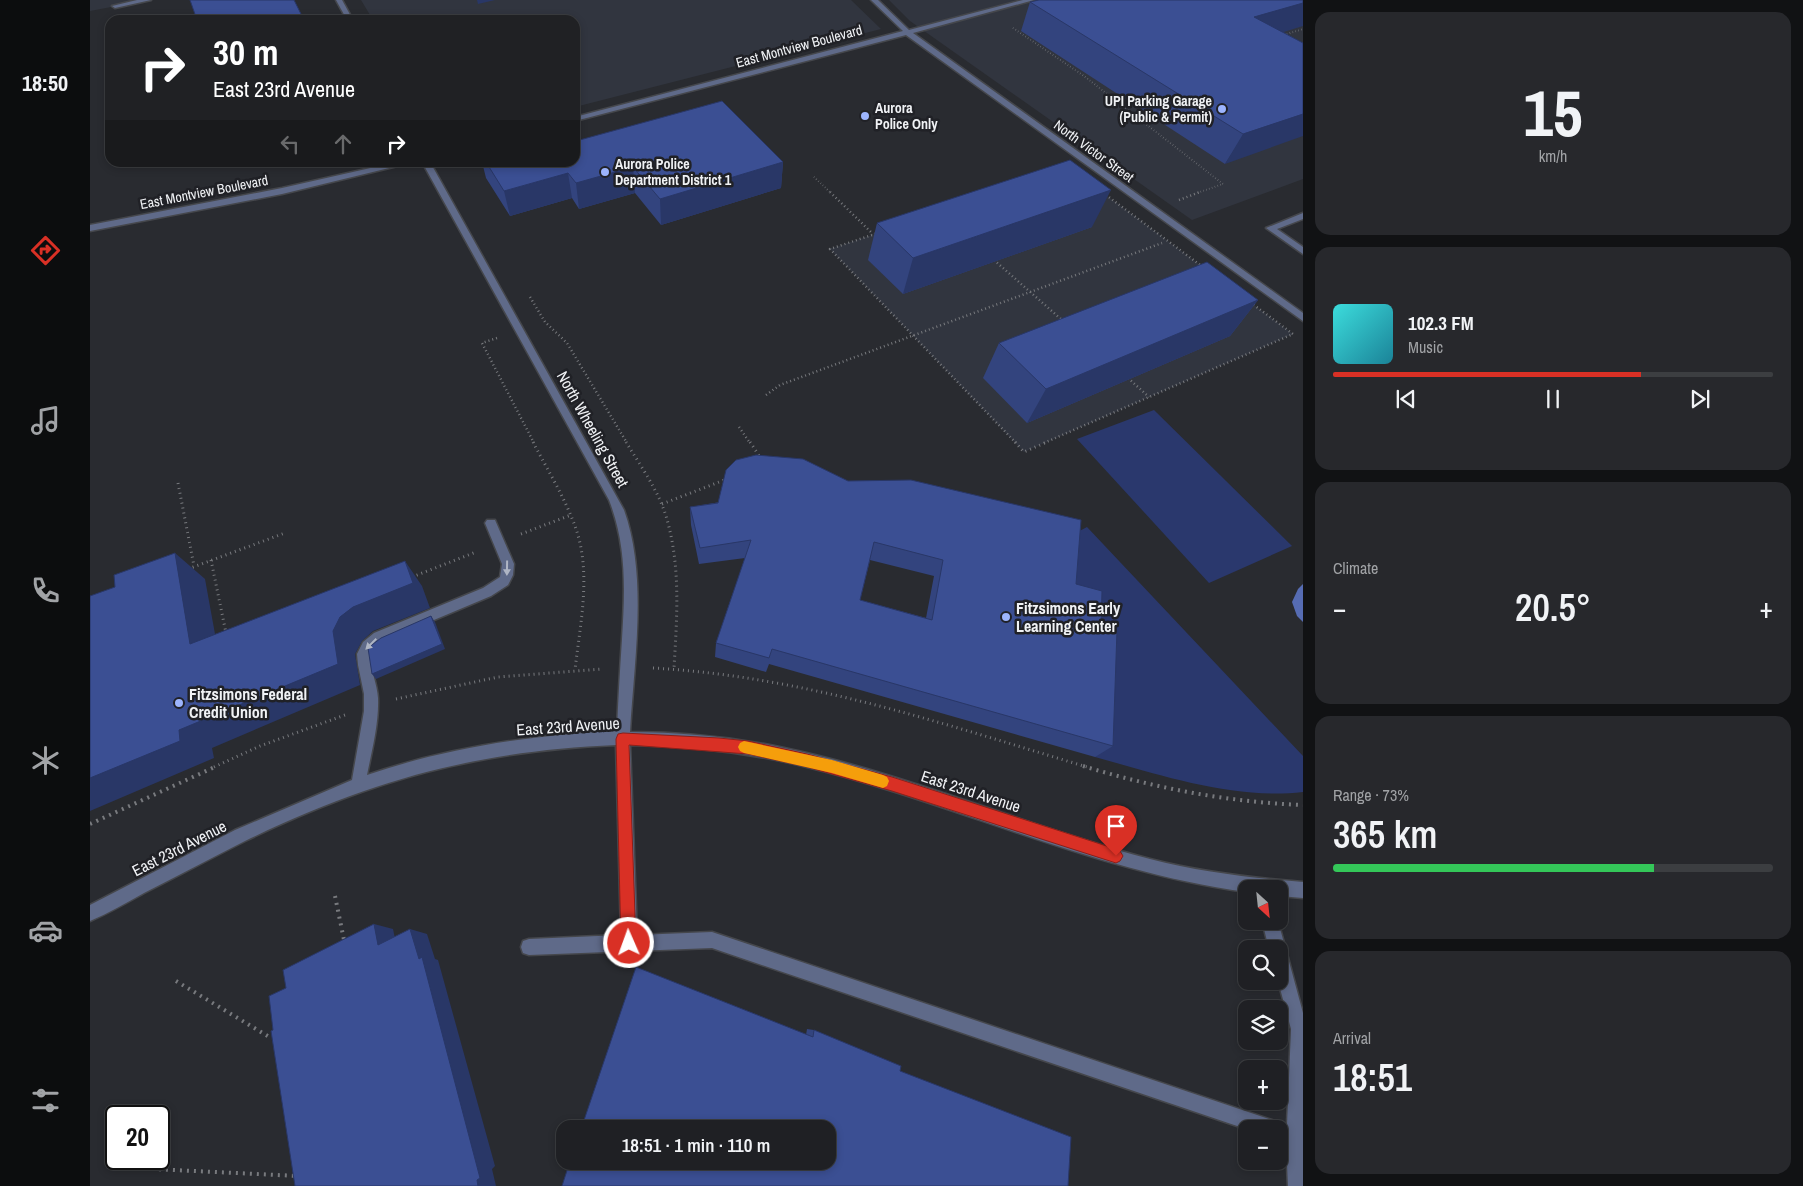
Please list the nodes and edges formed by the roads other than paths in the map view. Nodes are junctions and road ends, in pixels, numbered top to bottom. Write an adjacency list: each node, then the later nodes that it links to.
1 (148, 0): 5 (street)
2 (339, 0): 6 (street)
3 (874, 0): 7 (street, North Victor Street)
4 (1031, 0): 7 (street, East Montview Boulevard)
5 (115, 6)
6 (347, 15)
7 (908, 32): 8 (street, East Montview Boulevard); 14 (street, North Victor Street)
8 (580, 118)
9 (389, 167): 12 (street, East Montview Boulevard)
10 (429, 167): 16 (street, North Wheeling Street)
11 (1303, 216): 13 (street)
12 (90, 228)
13 (1303, 251)
14 (1303, 318)
15 (491, 523): 17 (street, one-way to 17)
16 (623, 739): 17 (street, East 23rd Avenue); 18 (street, East 23rd Avenue); 22 (street, North Wheeling Street)
17 (358, 785): 21 (street, East 23rd Avenue)
18 (1238, 883)
19 (1288, 889): 20 (street, East 23rd Avenue)
20 (1303, 890)
21 (90, 914)
22 (629, 943): 23 (street); 25 (street)
23 (529, 947)
24 (1288, 988): 26 (street)
25 (1245, 1120)
26 (1288, 1125)
27 (1288, 1139): 28 (street)
28 (1297, 1186)

